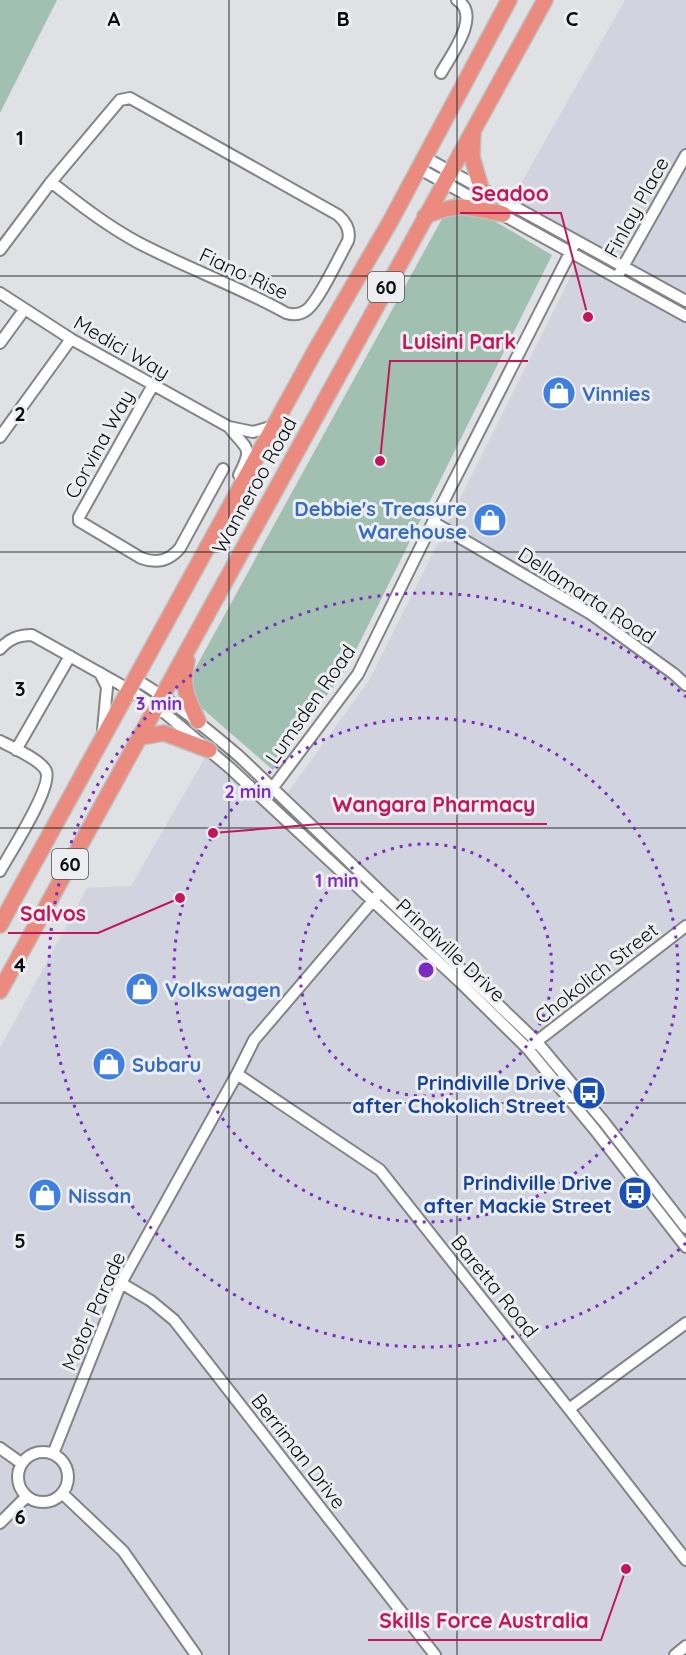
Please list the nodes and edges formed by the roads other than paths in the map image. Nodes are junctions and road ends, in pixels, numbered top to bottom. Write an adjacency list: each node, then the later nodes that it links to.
1 (457, 0): 4 (street)
2 (509, 0): 7 (highway, Wanneroo Road / 60)
3 (545, 0): 5 (highway, Wanneroo Road / 60)
4 (441, 73)
5 (473, 128): 8 (highway, Wanneroo Road / 60); 10 (highway)
6 (686, 155): 15 (street, Finlay Place)
7 (422, 162): 8 (street); 25 (highway, Wanneroo Road / 60)
8 (447, 176): 10 (street); 11 (street); 12 (highway, Wanneroo Road / 60)
9 (51, 182): 9 (street, Fiano Rise); 14 (street)
10 (481, 188): 13 (street)
11 (503, 214): 12 (highway); 13 (street)
12 (424, 216): 31 (highway, Wanneroo Road / 60)
13 (573, 246): 15 (street); 16 (street); 30 (street, Lumsden Road)
14 (0, 250)
15 (624, 266): 16 (street, Finlay Place); 18 (street)
16 (618, 277): 19 (street)
17 (0, 293): 20 (street, Medici Way)
18 (684, 296): 19 (street)
19 (675, 309): 21 (street)
20 (24, 310): 22 (street, Medici Way); 23 (street)
21 (686, 316)
22 (71, 339): 24 (street, Medici Way); 27 (street)
23 (0, 343)
24 (153, 385): 26 (street, Medici Way); 28 (street, Corvina Way)
25 (274, 426): 26 (street, Medici Way); 29 (highway, Wanneroo Road / 60)
26 (229, 427): 29 (street, Medici Way)
27 (0, 437)
28 (223, 469)
29 (238, 491): 35 (highway, Wanneroo Road / 60)
30 (433, 522): 36 (street, Dellamarta Road); 44 (street, Lumsden Road)
31 (190, 646): 37 (highway, Wanneroo Road / 60); 38 (highway)
32 (0, 649): 33 (street, Prindiville Drive)
33 (70, 656): 34 (street, Prindiville Drive); 42 (street)
34 (100, 673): 35 (street, Prindiville Drive); 41 (street)
35 (133, 684): 37 (street, Prindiville Drive); 41 (highway, Wanneroo Road / 60)
36 (686, 685)
37 (160, 701): 38 (street, Prindiville Drive); 39 (highway, Wanneroo Road / 60); 43 (street, Prindiville Drive)
38 (198, 721): 44 (street, Prindiville Drive)
39 (141, 737): 43 (highway); 50 (highway, Wanneroo Road / 60)
40 (0, 741): 42 (street)
41 (100, 746): 48 (highway, Wanneroo Road / 60)
42 (16, 750): 46 (street)
43 (209, 750): 45 (street, Prindiville Drive)
44 (272, 789): 45 (street, Lumsden Road); 47 (street, Prindiville Drive)
45 (264, 799): 47 (street, Prindiville Drive)
46 (0, 871)
47 (377, 897): 51 (street, Prindiville Drive); 52 (street, Motor Parade)
48 (0, 925)
49 (686, 926): 51 (street, Chokolich Street)
50 (0, 991)
51 (532, 1045): 53 (street, Prindiville Drive); 54 (street, Prindiville Drive)
52 (237, 1074): 55 (street, Motor Parade); 57 (street, Baretta Road)
53 (686, 1228)
54 (686, 1247)
55 (121, 1283): 59 (street, Motor Parade); 67 (street, Berriman Drive)
56 (686, 1323): 57 (street)
57 (569, 1409): 64 (street, Baretta Road)
58 (0, 1448): 60 (street)
59 (53, 1454): 60 (street); 61 (street)
60 (21, 1463): 62 (street)
61 (63, 1494): 62 (street); 66 (street)
62 (26, 1497): 63 (street)
63 (0, 1523)
64 (686, 1560)
65 (686, 1646): 68 (street)
66 (196, 1655)
67 (435, 1655)
68 (675, 1655)

